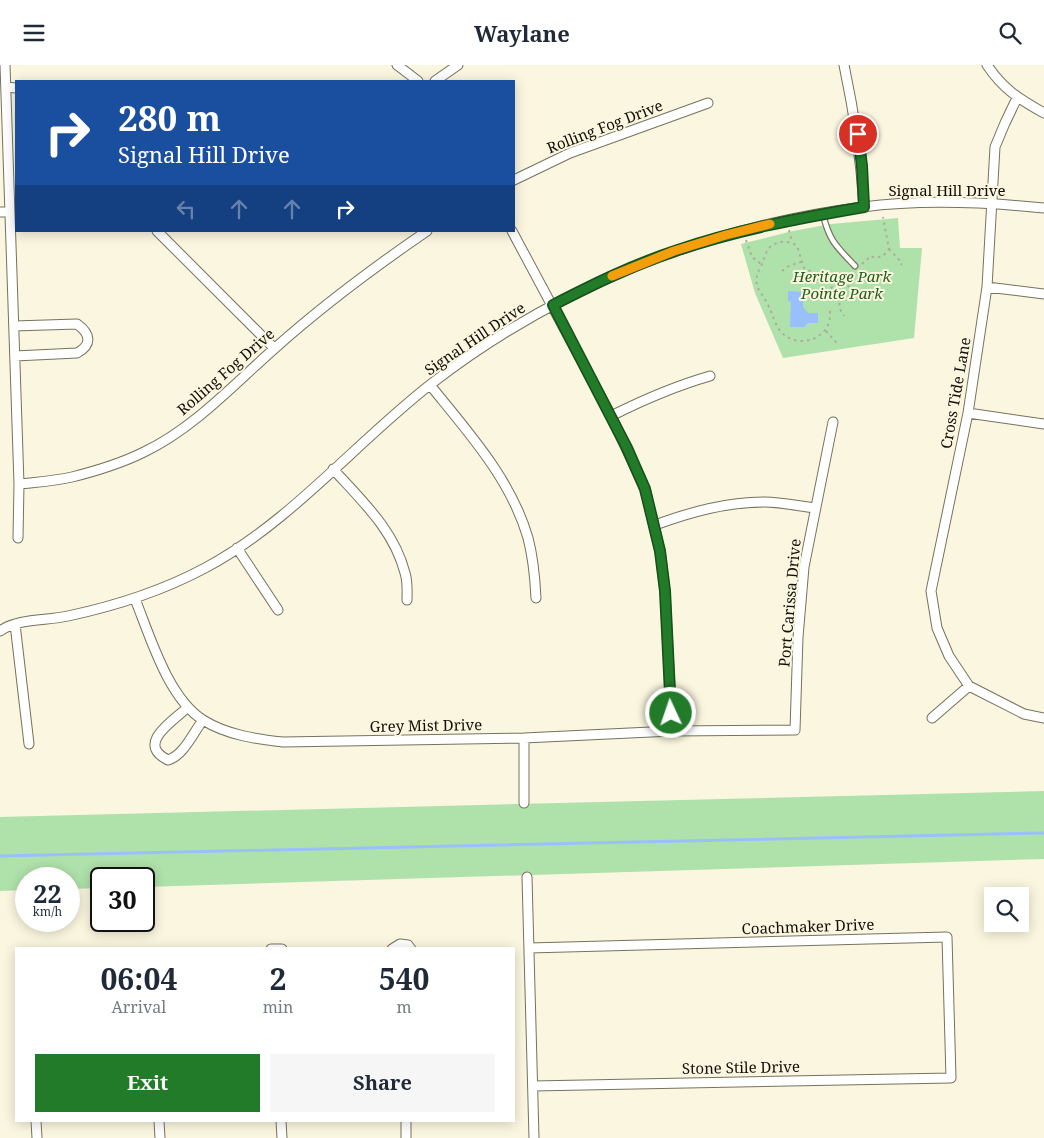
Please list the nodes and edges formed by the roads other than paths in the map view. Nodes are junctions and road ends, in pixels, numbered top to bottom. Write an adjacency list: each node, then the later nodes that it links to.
1 (5, 65): 8 (street)
2 (397, 65): 6 (street)
3 (458, 65): 7 (street)
4 (844, 65): 15 (street)
5 (987, 65): 10 (street)
6 (417, 80)
7 (436, 80)
8 (6, 87): 9 (street); 18 (street)
9 (15, 88)
10 (1017, 98): 12 (street); 14 (street, Cross Tide Lane)
11 (708, 103): 13 (street, Rolling Fog Drive)
12 (1044, 113)
13 (515, 180)
14 (991, 203): 15 (street, Signal Hill Drive); 16 (street, Signal Hill Drive); 24 (street, Cross Tide Lane)
15 (864, 207): 19 (street, Signal Hill Drive)
16 (1044, 207)
17 (0, 212): 18 (street)
18 (10, 212): 27 (street)
19 (823, 214): 23 (lane); 26 (street, Signal Hill Drive)
20 (158, 232): 28 (street)
21 (426, 232): 28 (street, Rolling Fog Drive)
22 (513, 232): 26 (street)
23 (857, 267)
24 (987, 287): 25 (street); 32 (street, Cross Tide Lane)
25 (1044, 294)
26 (553, 305): 31 (street, Signal Hill Drive); 33 (street)
27 (14, 326): 29 (street); 29 (street)
28 (274, 348): 37 (street, Rolling Fog Drive)
29 (15, 356): 37 (street)
30 (710, 376): 33 (street)
31 (430, 385): 36 (street, Signal Hill Drive); 42 (street)
32 (968, 413): 35 (street); 47 (street, Cross Tide Lane)
33 (611, 416): 39 (street)
34 (833, 422): 38 (street, Port Carissa Drive)
35 (1044, 423)
36 (333, 469): 41 (street, Signal Hill Drive); 44 (street)
37 (20, 484): 40 (street)
38 (815, 508): 39 (street); 52 (street, Port Carissa Drive)
39 (655, 525): 53 (street)
40 (18, 538)
41 (238, 549): 43 (street, Signal Hill Drive); 45 (street)
42 (536, 598)
43 (135, 599): 46 (street, Signal Hill Drive); 48 (street, Grey Mist Drive)
44 (407, 601)
45 (278, 610)
46 (5, 626): 55 (street)
47 (970, 686): 49 (street); 50 (street)
48 (188, 707): 51 (street, Grey Mist Drive); 51 (street)
49 (932, 718)
50 (1044, 718)
51 (203, 720): 54 (street, Grey Mist Drive)
52 (795, 729): 53 (street, Grey Mist Drive)
53 (672, 731): 54 (street, Grey Mist Drive)
54 (524, 738): 56 (street)
55 (29, 744)
56 (524, 803)
57 (527, 877): 60 (street)
58 (395, 947): 59 (street)
59 (410, 947)
60 (529, 948): 61 (street, Coachmaker Drive); 62 (street)
61 (951, 1078): 62 (street, Stone Stile Drive)
62 (533, 1086): 71 (street)
63 (36, 1122): 67 (street)
64 (159, 1122): 68 (street)
65 (281, 1122): 69 (street)
66 (406, 1122): 70 (street)
67 (36, 1138)
68 (160, 1138)
69 (282, 1138)
70 (406, 1138)
71 (534, 1138)

